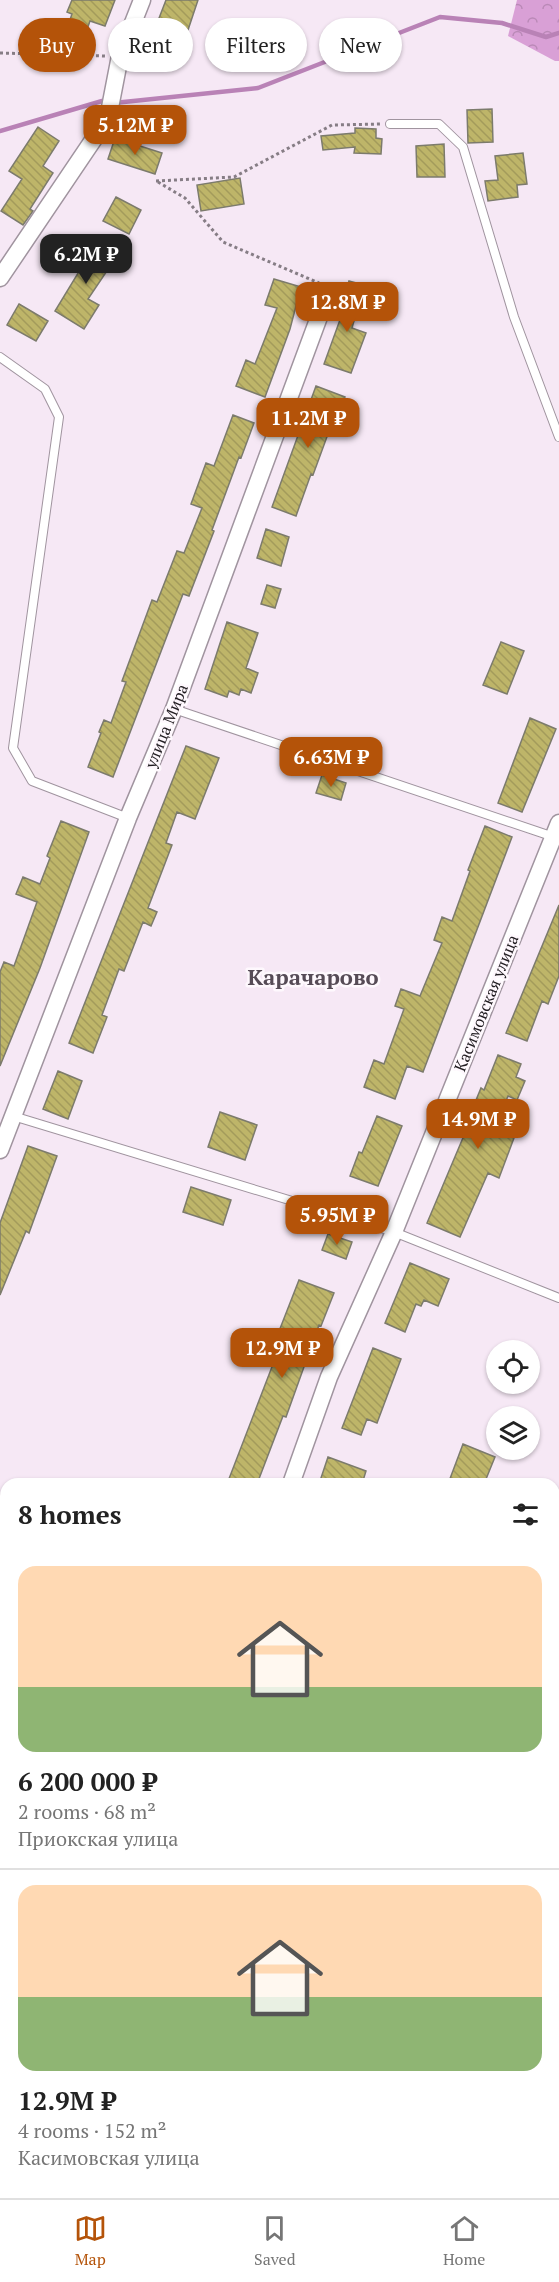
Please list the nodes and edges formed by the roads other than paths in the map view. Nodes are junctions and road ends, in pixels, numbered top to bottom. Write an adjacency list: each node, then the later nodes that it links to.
1 (142, 0): 3 (street)
2 (390, 124): 6 (lane)
3 (0, 278)
4 (326, 298): 7 (street, улица Мира)
5 (0, 357): 8 (lane)
6 (559, 437)
7 (174, 710): 8 (street, улица Мира); 9 (lane)
8 (128, 818): 10 (street, улица Мира)
9 (557, 833): 12 (street, Касимовская улица)
10 (13, 1116): 11 (street, улица Мира); 12 (lane)
11 (0, 1150)
12 (394, 1232): 13 (lane); 14 (street, Касимовская улица)
13 (559, 1299)
14 (293, 1478)

